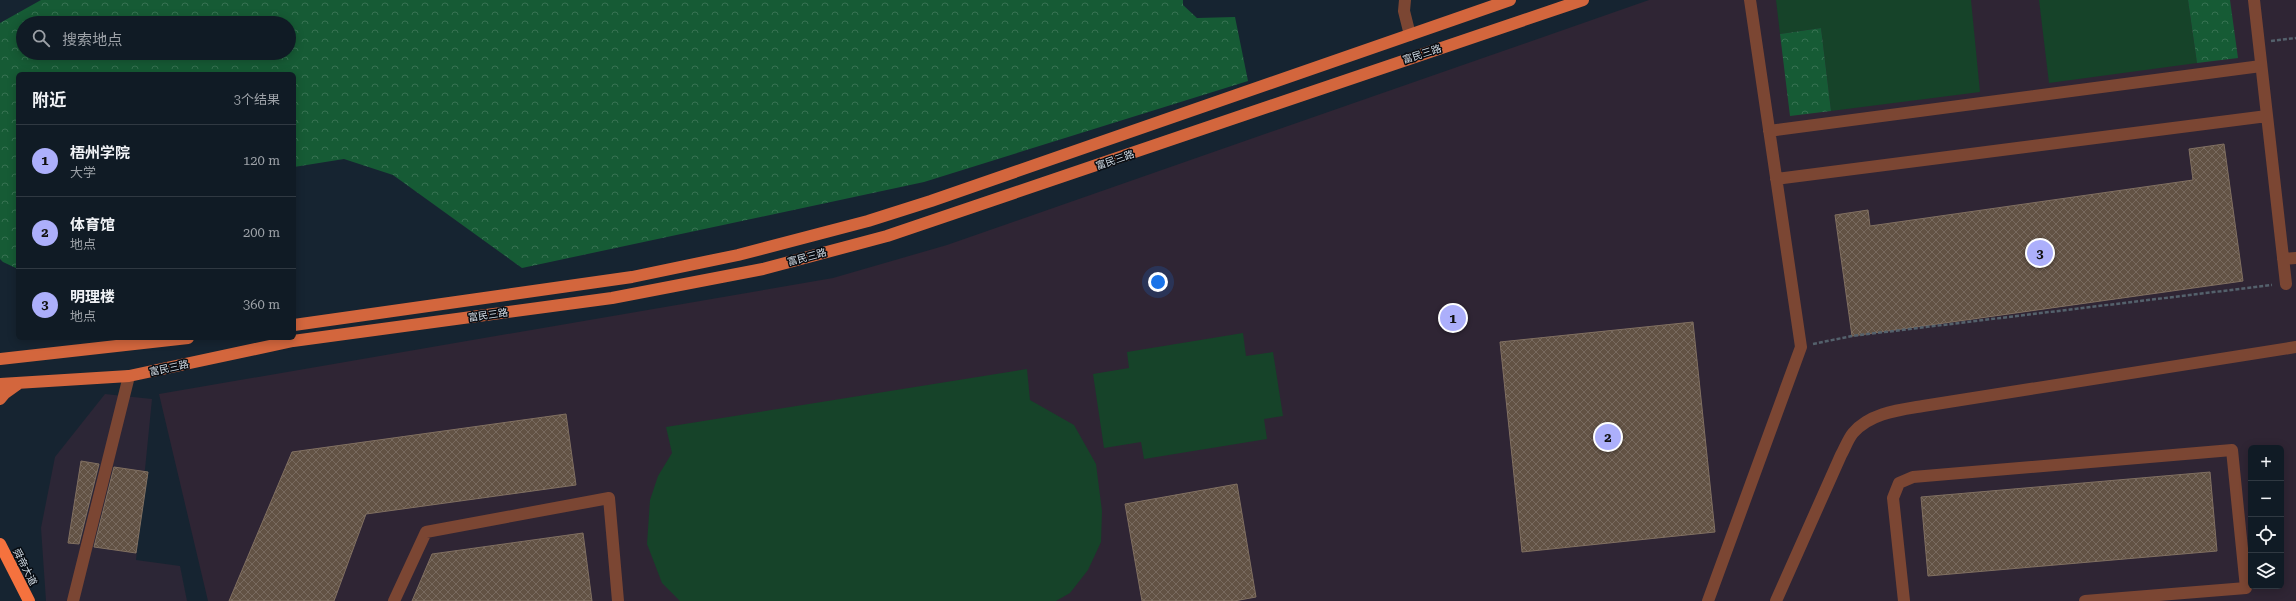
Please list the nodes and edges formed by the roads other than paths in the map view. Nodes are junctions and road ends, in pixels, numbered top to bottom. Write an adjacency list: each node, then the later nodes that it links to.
1 (1405, 0): 6 (lane)
2 (1510, 0): 6 (main road, 富民三路)
3 (1583, 0): 20 (main road, 富民三路)
4 (1750, 0): 9 (lane)
5 (2254, 0): 7 (lane)
6 (1410, 35): 14 (main road, 富民三路)
7 (2261, 66): 8 (lane); 9 (lane)
8 (2267, 116): 10 (lane); 12 (lane)
9 (1769, 131): 10 (lane)
10 (1776, 179): 29 (lane)
11 (2296, 258): 12 (lane)
12 (2283, 259): 13 (lane)
13 (2286, 284)
14 (296, 324)
15 (172, 340): 19 (main road)
16 (2296, 348): 30 (lane)
17 (0, 350): 19 (main road)
18 (0, 359): 19 (main road)
19 (17, 359)
20 (129, 376): 21 (main road, 富民三路); 26 (lane)
21 (19, 383): 22 (main road, 富民三路); 23 (main road)
22 (0, 384)
23 (0, 399)
24 (0, 544): 25 (highway, 舜帝大道)
25 (29, 601)
26 (73, 601)
27 (394, 601): 28 (lane)
28 (618, 601)
29 (1708, 601)
30 (1776, 601)
31 (1904, 601): 32 (lane)
32 (2085, 601)

